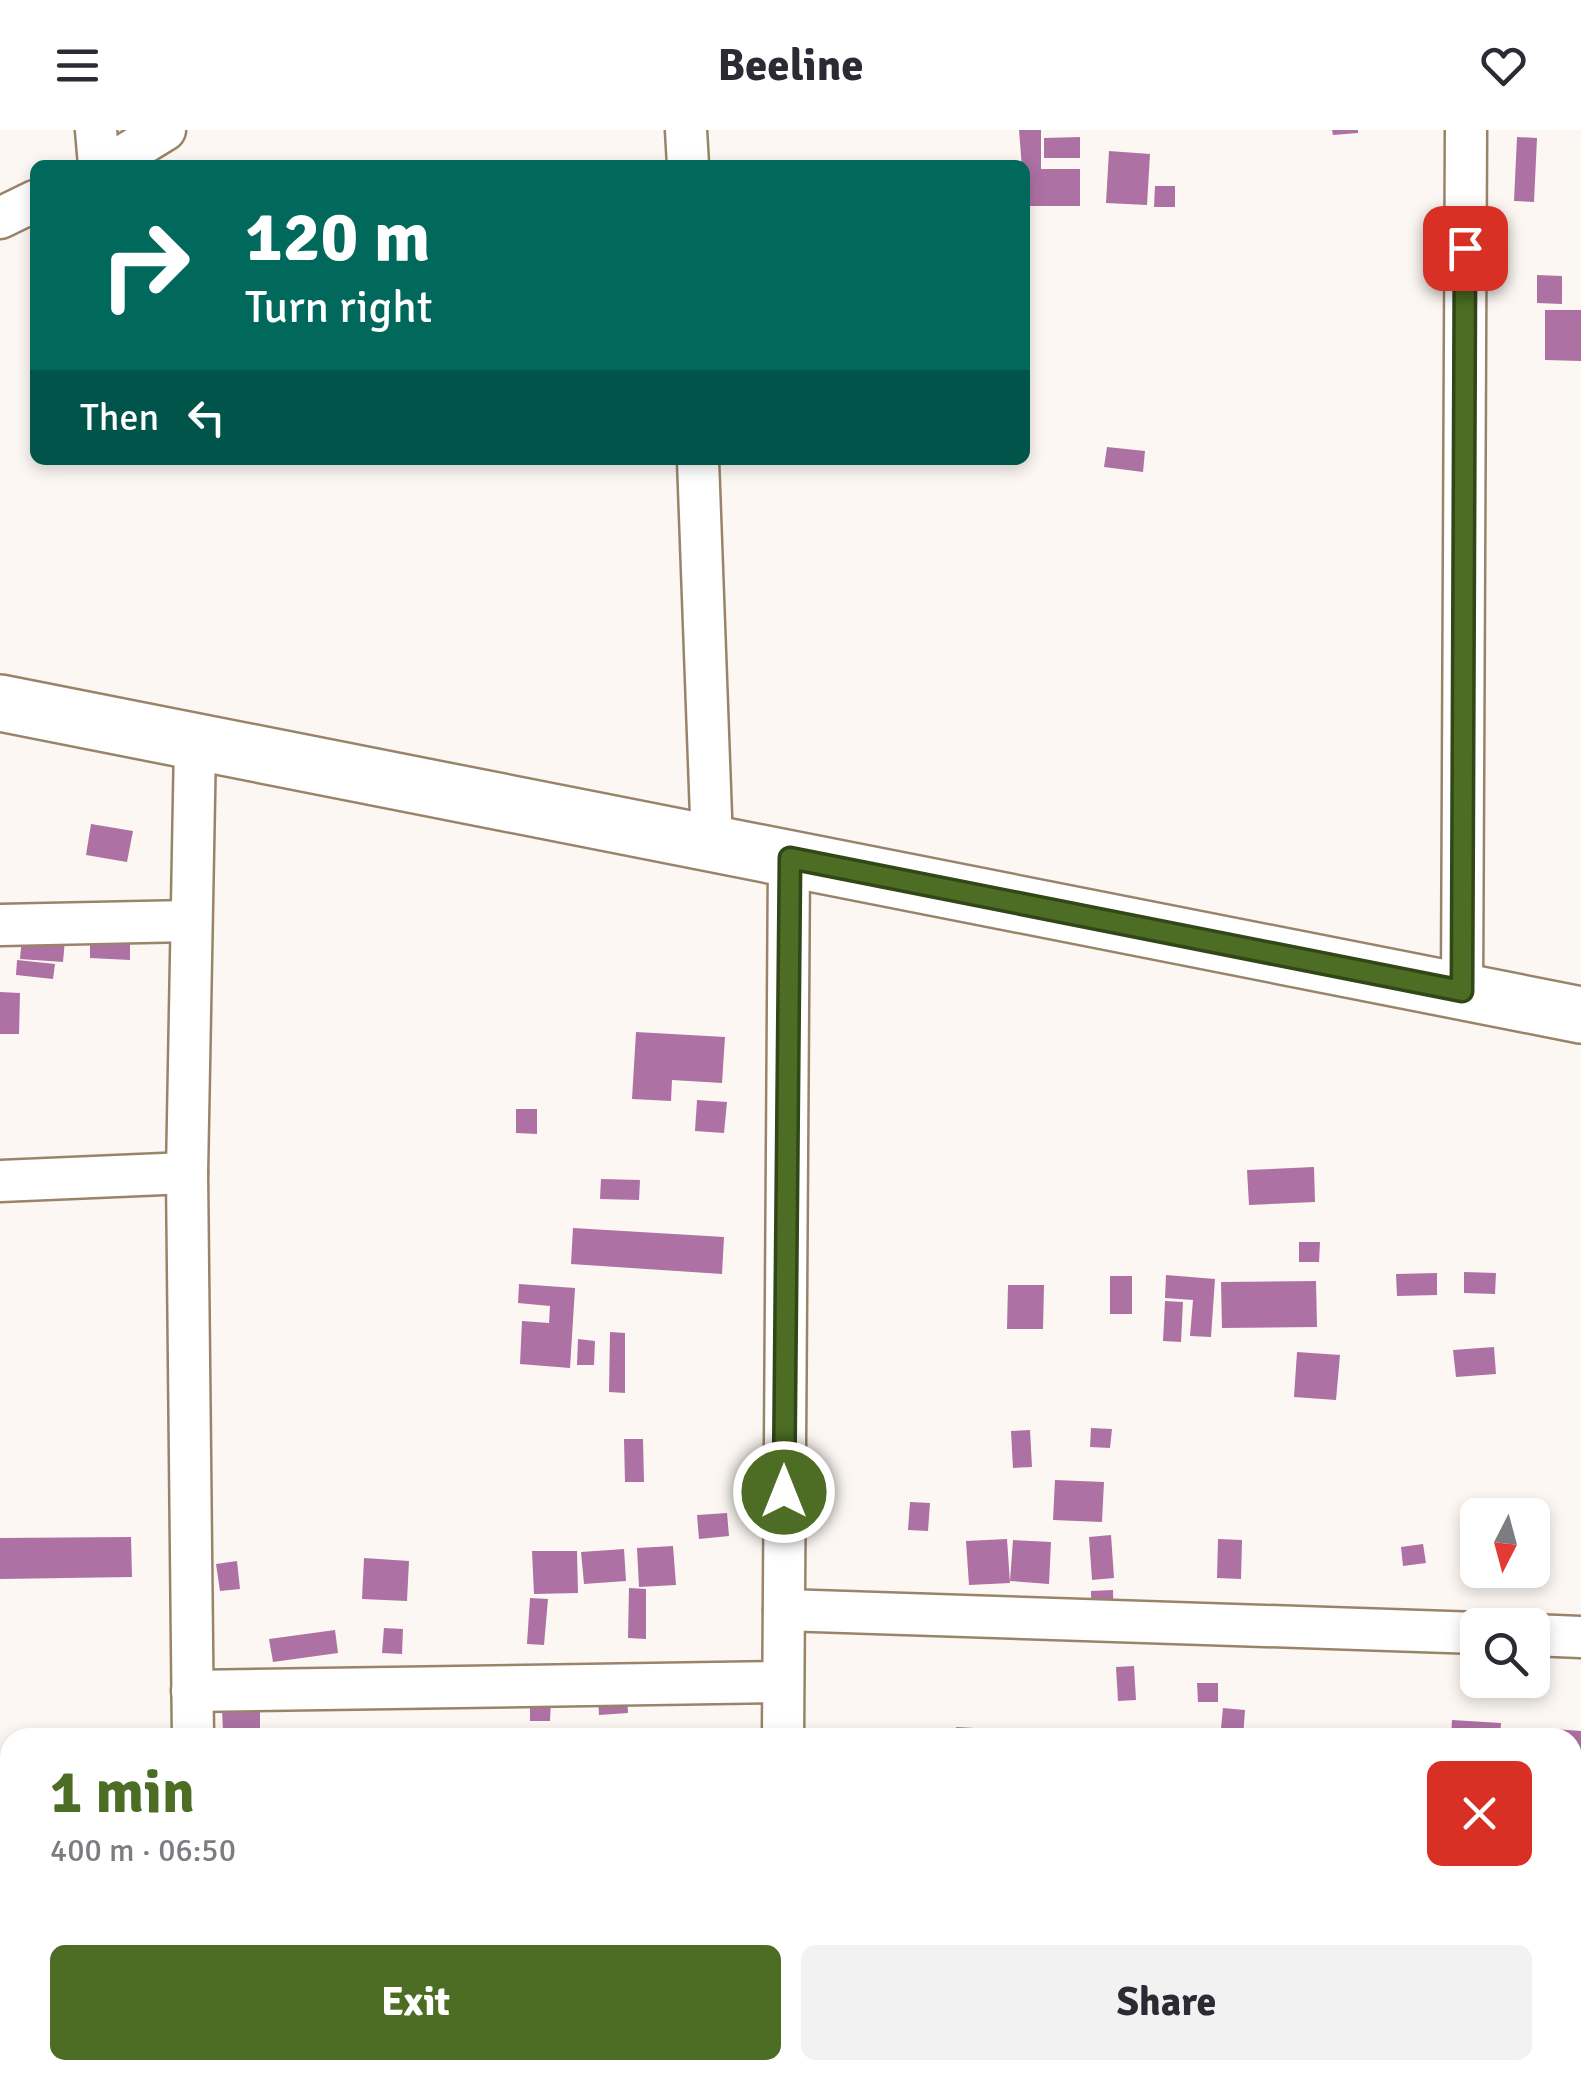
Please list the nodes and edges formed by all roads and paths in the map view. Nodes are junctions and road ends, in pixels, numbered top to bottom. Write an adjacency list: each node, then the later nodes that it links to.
1 (96, 130): 5 (street)
2 (166, 130): 6 (street)
3 (686, 130): 7 (street)
4 (1466, 130): 17 (street)
5 (98, 160)
6 (116, 160)
7 (688, 160)
8 (30, 203): 9 (street)
9 (0, 218)
10 (698, 465): 13 (street)
11 (0, 703): 12 (main road)
12 (195, 744): 13 (main road); 15 (street)
13 (712, 844): 14 (main road)
14 (790, 858): 17 (main road); 21 (street)
15 (189, 921): 16 (street); 19 (street)
16 (0, 925)
17 (1462, 991): 18 (main road)
18 (1581, 1015)
19 (186, 1174): 20 (street); 26 (street)
20 (0, 1180)
21 (784, 1610): 22 (street); 25 (street)
22 (1460, 1633)
23 (1550, 1636): 24 (street)
24 (1581, 1637)
25 (783, 1682): 26 (street); 28 (street)
26 (192, 1690): 27 (street)
27 (193, 1728)
28 (783, 1728)

